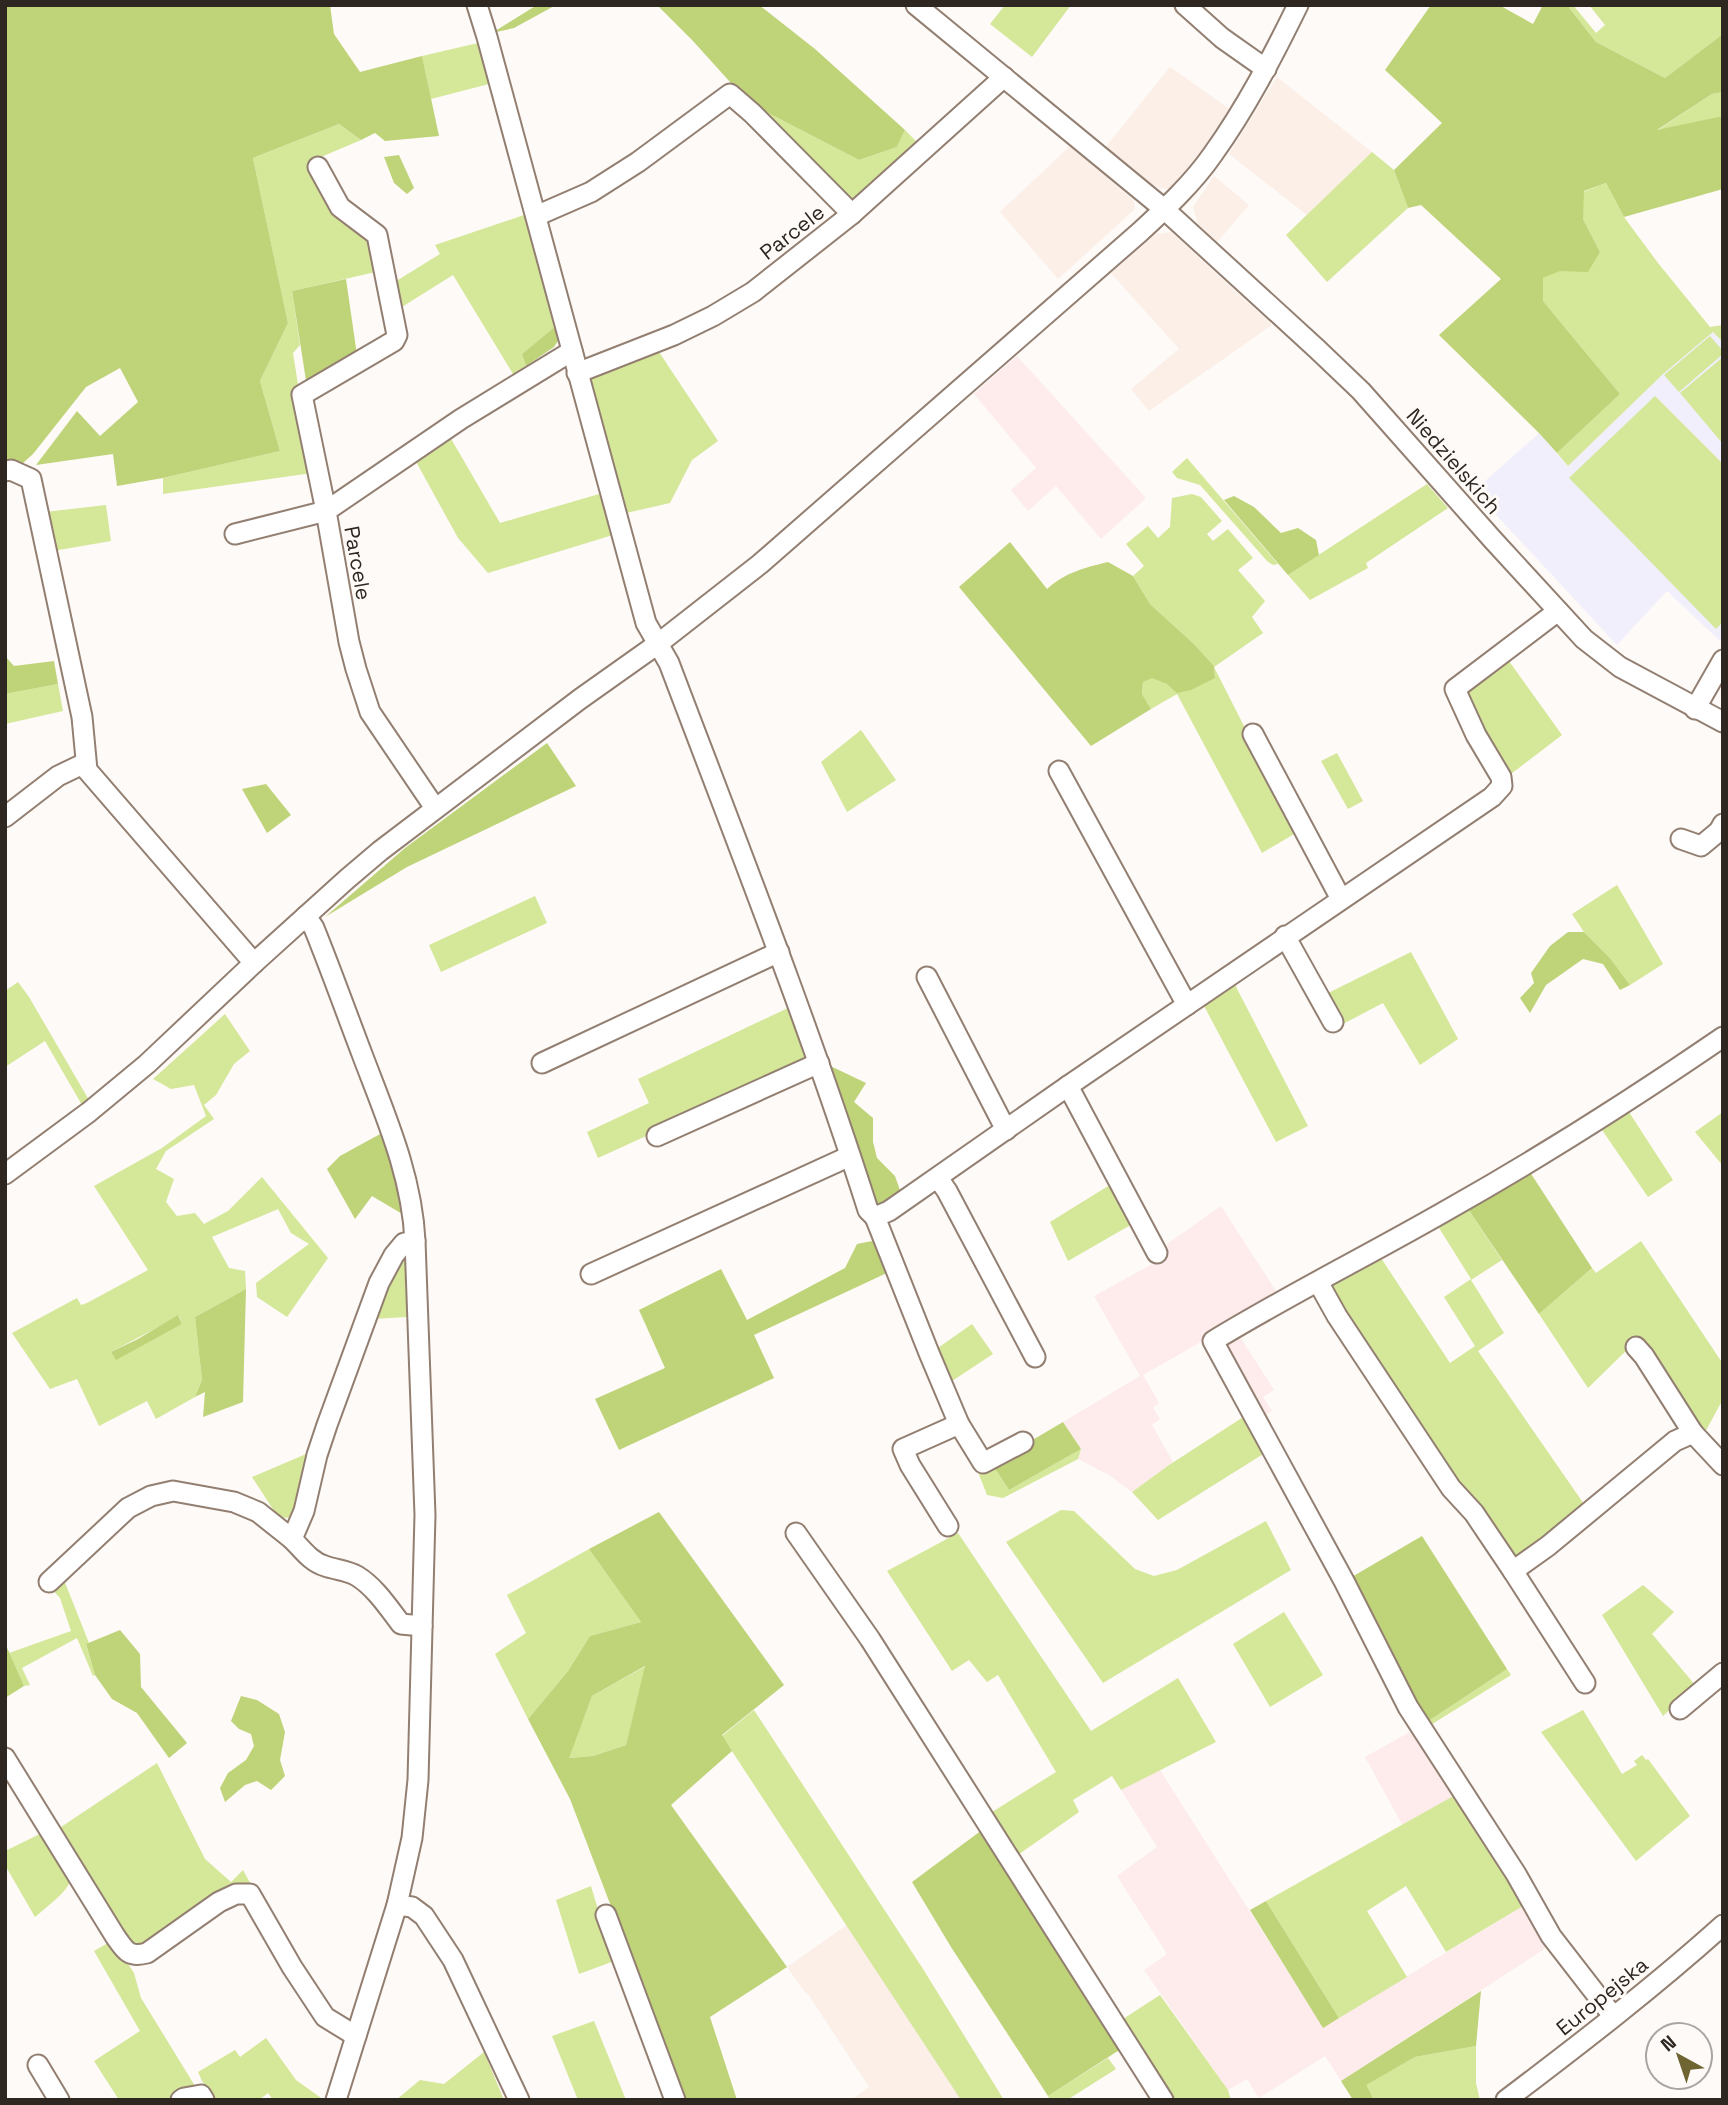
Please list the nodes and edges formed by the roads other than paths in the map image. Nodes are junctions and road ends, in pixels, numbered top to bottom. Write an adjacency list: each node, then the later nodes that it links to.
1 (477, 5): 10 (street)
2 (916, 5): 6 (street, Niedzielskich)
3 (1185, 5): 5 (street)
4 (1298, 5): 5 (street)
5 (1266, 69): 8 (street)
6 (1004, 78): 8 (street, Niedzielskich); 9 (street, Parcele)
7 (318, 167): 14 (street)
8 (1164, 209): 16 (street, Niedzielskich); 17 (street)
9 (852, 214): 10 (street); 12 (street, Parcele)
10 (536, 216): 11 (street)
11 (572, 351): 12 (street); 14 (street, Parcele)
12 (577, 373): 17 (street)
13 (5, 471): 22 (street)
14 (326, 512): 15 (street); 24 (street, Parcele)
15 (235, 534)
16 (1558, 611): 19 (street, Niedzielskich); 28 (street)
17 (659, 643): 24 (street); 31 (street)
18 (1723, 660): 19 (street)
19 (1695, 709): 20 (street, Niedzielskich)
20 (1723, 722)
21 (1252, 734): 28 (street)
22 (85, 763): 25 (street); 32 (street)
23 (1059, 771): 34 (street)
24 (435, 808): 29 (street)
25 (5, 817)
26 (1723, 824): 27 (street)
27 (1681, 839)
28 (1340, 899): 30 (street)
29 (306, 916): 32 (street); 46 (street)
30 (1285, 936): 34 (street); 35 (street)
31 (779, 952): 37 (street); 38 (street)
32 (254, 963): 43 (street)
33 (927, 976): 40 (street)
34 (1186, 1005): 39 (street)
35 (1333, 1022)
36 (1723, 1037): 49 (street)
37 (542, 1063)
38 (819, 1063): 41 (street); 42 (street)
39 (1068, 1086): 40 (street); 47 (street)
40 (1006, 1130): 44 (street)
41 (657, 1136)
42 (850, 1156): 45 (street); 48 (street)
43 (5, 1174)
44 (938, 1178): 45 (street); 51 (street)
45 (875, 1217): 52 (street)
46 (415, 1241): 58 (street); 61 (street)
47 (1157, 1254)
48 (591, 1274)
49 (1318, 1282): 59 (street); 69 (street)
50 (1636, 1347): 53 (street)
51 (1035, 1357)
52 (959, 1424): 54 (street); 56 (street)
53 (1693, 1433): 55 (street); 59 (street)
54 (1023, 1442)
55 (1723, 1465)
56 (948, 1526)
57 (796, 1532): 78 (street)
58 (292, 1539): 60 (street); 61 (street)
59 (1513, 1572): 63 (street)
60 (49, 1582)
61 (422, 1626): 66 (street)
62 (1723, 1673): 64 (street)
63 (1585, 1683)
64 (1680, 1709)
65 (5, 1758): 70 (street)
66 (397, 1905): 70 (street); 76 (street)
67 (606, 1915): 77 (street)
68 (1723, 1925): 69 (street, Europejska)
69 (1613, 2017): 79 (street, Europejska)
70 (356, 2036): 75 (street)
71 (38, 2065): 72 (street)
72 (60, 2100)
73 (181, 2100): 74 (street)
74 (204, 2100)
75 (336, 2100)
76 (519, 2100)
77 (675, 2100)
78 (1163, 2100)
79 (1506, 2100)

